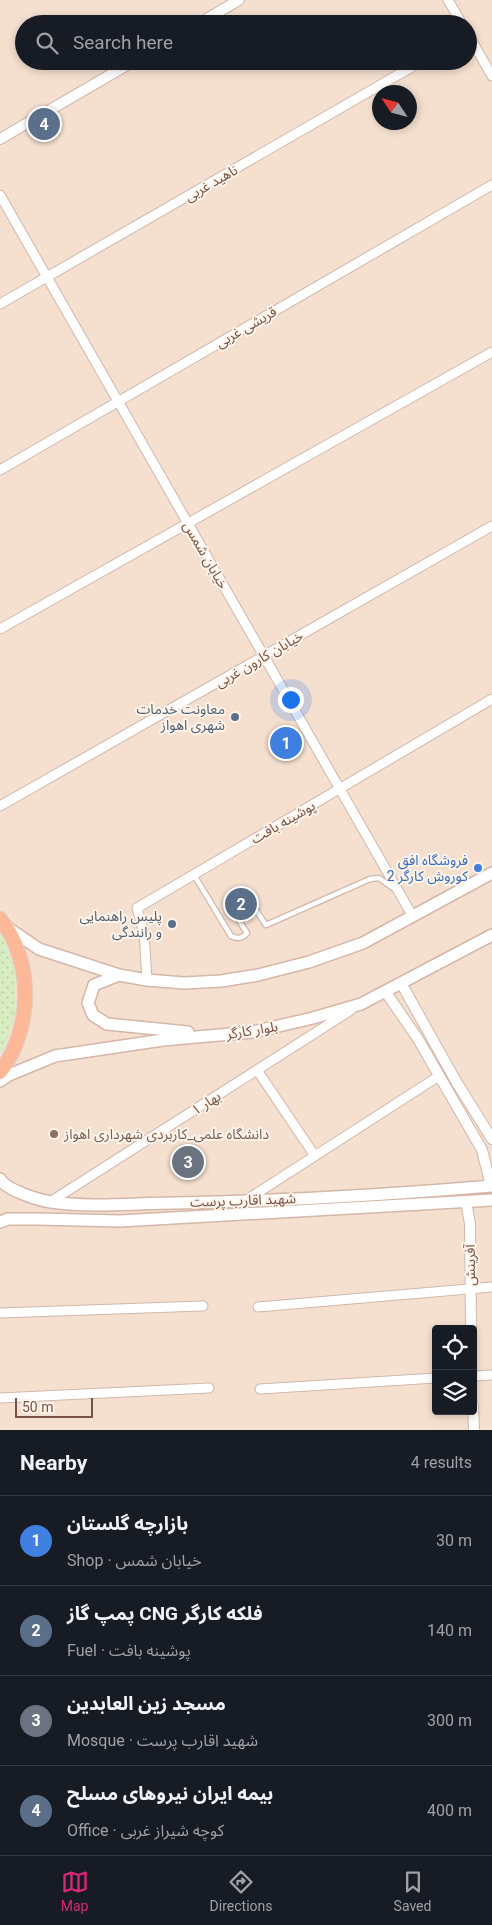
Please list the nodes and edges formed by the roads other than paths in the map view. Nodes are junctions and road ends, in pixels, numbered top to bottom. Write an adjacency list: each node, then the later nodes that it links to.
1 (239, 0): 3 (street)
2 (448, 0): 4 (street)
3 (213, 15)
4 (457, 15)
5 (477, 50): 8 (street)
6 (119, 70): 9 (street)
7 (406, 70): 12 (street, ناهید غربی)
8 (492, 76)
9 (0, 139)
10 (492, 185): 15 (street, قریشی غربی)
11 (0, 195): 12 (street, خیابان شمس)
12 (47, 277): 13 (street, ناهید غربی); 15 (street, خیابان شمس)
13 (0, 304)
14 (492, 352): 17 (street)
15 (118, 402): 16 (street, قریشی غربی); 17 (street, خیابان شمس)
16 (0, 470)
17 (188, 523): 19 (street); 20 (street, خیابان شمس)
18 (492, 526): 20 (street, خیابان کارون غربی)
19 (0, 629)
20 (264, 656): 22 (street, خیابان شمس); 23 (street, خیابان کارون غربی)
21 (492, 699): 22 (street, پوشینه بافت)
22 (340, 790): 25 (street, پوشینه بافت); 26 (street, خیابان شمس)
23 (0, 806)
24 (492, 873): 27 (main road)
25 (194, 875): 26 (lane); 31 (street, پوشینه بافت)
26 (398, 891): 27 (street, خیابان شمس)
27 (412, 915): 31 (main road)
28 (4, 924): 30 (main road); 37 (highway)
29 (492, 935): 32 (main road, بلوار کارگر)
30 (119, 975): 31 (main road); 35 (main road)
31 (147, 980)
32 (401, 983): 33 (main road, بلوار کارگر); 40 (street)
33 (385, 991): 34 (main road, بلوار کارگر); 38 (street)
34 (361, 1004): 35 (main road, بلوار کارگر); 36 (street, بهار ۱)
35 (214, 1035): 39 (main road, بلوار کارگر)
36 (258, 1070): 41 (street); 45 (street, بهار ۱)
37 (0, 1072)
38 (439, 1076): 41 (street); 43 (street)
39 (0, 1081)
40 (492, 1139)
41 (315, 1156): 46 (street)
42 (1, 1185): 45 (main road, شهید اقارب پرست)
43 (491, 1186): 46 (main road, شهید اقارب پرست)
44 (492, 1200): 47 (main road, شهید اقارب پرست)
45 (50, 1202): 46 (main road, شهید اقارب پرست)
46 (245, 1202)
47 (466, 1202): 48 (main road, شهید اقارب پرست); 50 (street, آفرینش)
48 (0, 1221)
49 (492, 1287): 50 (street)
50 (471, 1288): 52 (street); 54 (street, آفرینش)
51 (203, 1306): 53 (street)
52 (258, 1307)
53 (0, 1313)
54 (471, 1325)
55 (492, 1375): 56 (street)
56 (477, 1376)
57 (432, 1378): 59 (street)
58 (208, 1388): 60 (street)
59 (260, 1388)
60 (0, 1398)
61 (473, 1415): 62 (street)
62 (474, 1430)

